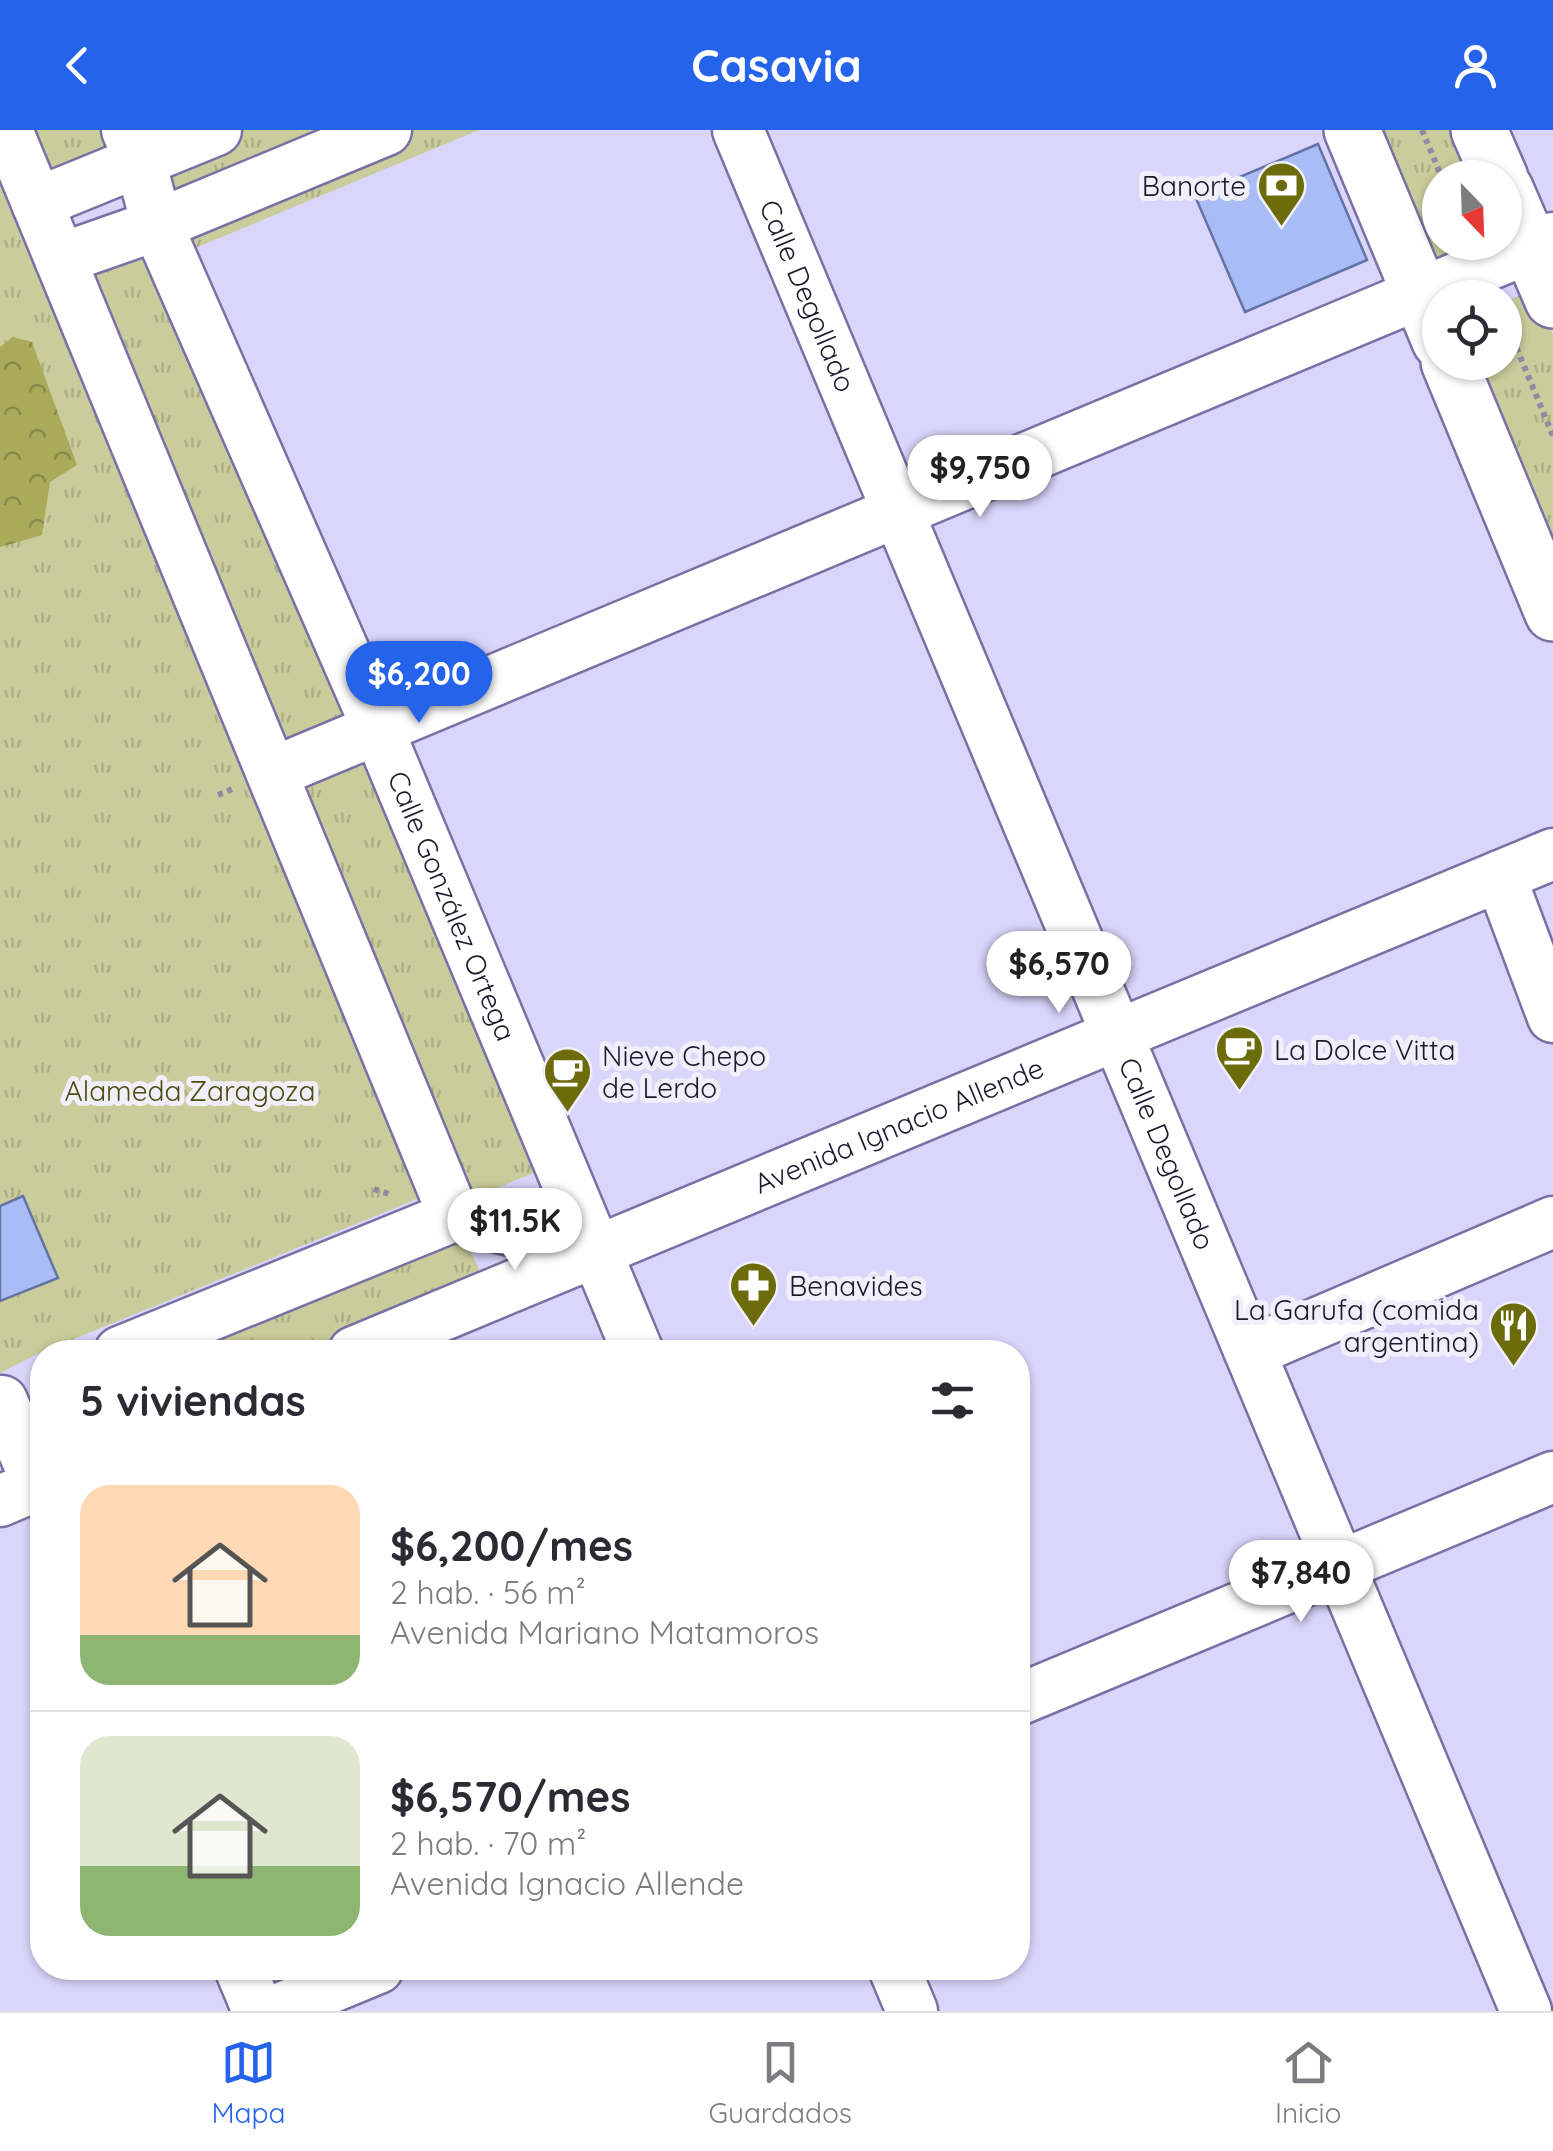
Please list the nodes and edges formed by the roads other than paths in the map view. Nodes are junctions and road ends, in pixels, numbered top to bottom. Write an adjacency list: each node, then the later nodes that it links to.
1 (7, 130): 9 (street)
2 (216, 130): 7 (street)
3 (386, 130): 11 (street)
4 (738, 130): 19 (street, Calle Degollado)
5 (1352, 130): 15 (main road)
6 (1478, 130): 8 (main road)
7 (134, 146): 9 (street); 11 (street, Calle González Ortega)
8 (1492, 160)
9 (37, 204): 13 (street)
10 (1522, 214): 12 (main road)
11 (158, 224): 13 (street); 21 (street, Calle González Ortega)
12 (1542, 243): 14 (street); 16 (main road)
13 (60, 259): 22 (street)
14 (1486, 280)
15 (1422, 298)
16 (1553, 300)
17 (1422, 320): 19 (street)
18 (1456, 380): 20 (main road)
19 (898, 510): 21 (street); 26 (street, Calle Degollado)
20 (1553, 613)
21 (377, 727): 22 (street); 29 (street, Calle González Ortega)
22 (272, 773): 27 (street)
23 (1553, 854): 24 (street, Avenida Ignacio Allende)
24 (1500, 876): 25 (street); 26 (street, Avenida Ignacio Allende)
25 (1553, 1017)
26 (1118, 1035): 29 (street, Avenida Ignacio Allende); 33 (street, Calle Degollado)
27 (454, 1216): 29 (street); 30 (street)
28 (1553, 1222): 33 (street)
29 (596, 1251): 31 (street, Avenida Ignacio Allende); 32 (street, Calle González Ortega)
30 (149, 1340)
31 (383, 1340)
32 (633, 1340)
33 (1250, 1352): 37 (street, Calle Degollado)
34 (15, 1396): 36 (street)
35 (1553, 1477): 37 (street)
36 (30, 1484)
37 (1340, 1565): 38 (street); 45 (street, Calle Degollado)
38 (1030, 1695)
39 (245, 1980): 42 (street)
40 (349, 1980): 43 (street)
41 (899, 1980): 44 (street)
42 (258, 2011)
43 (274, 2011)
44 (912, 2011)
45 (1526, 2011)

